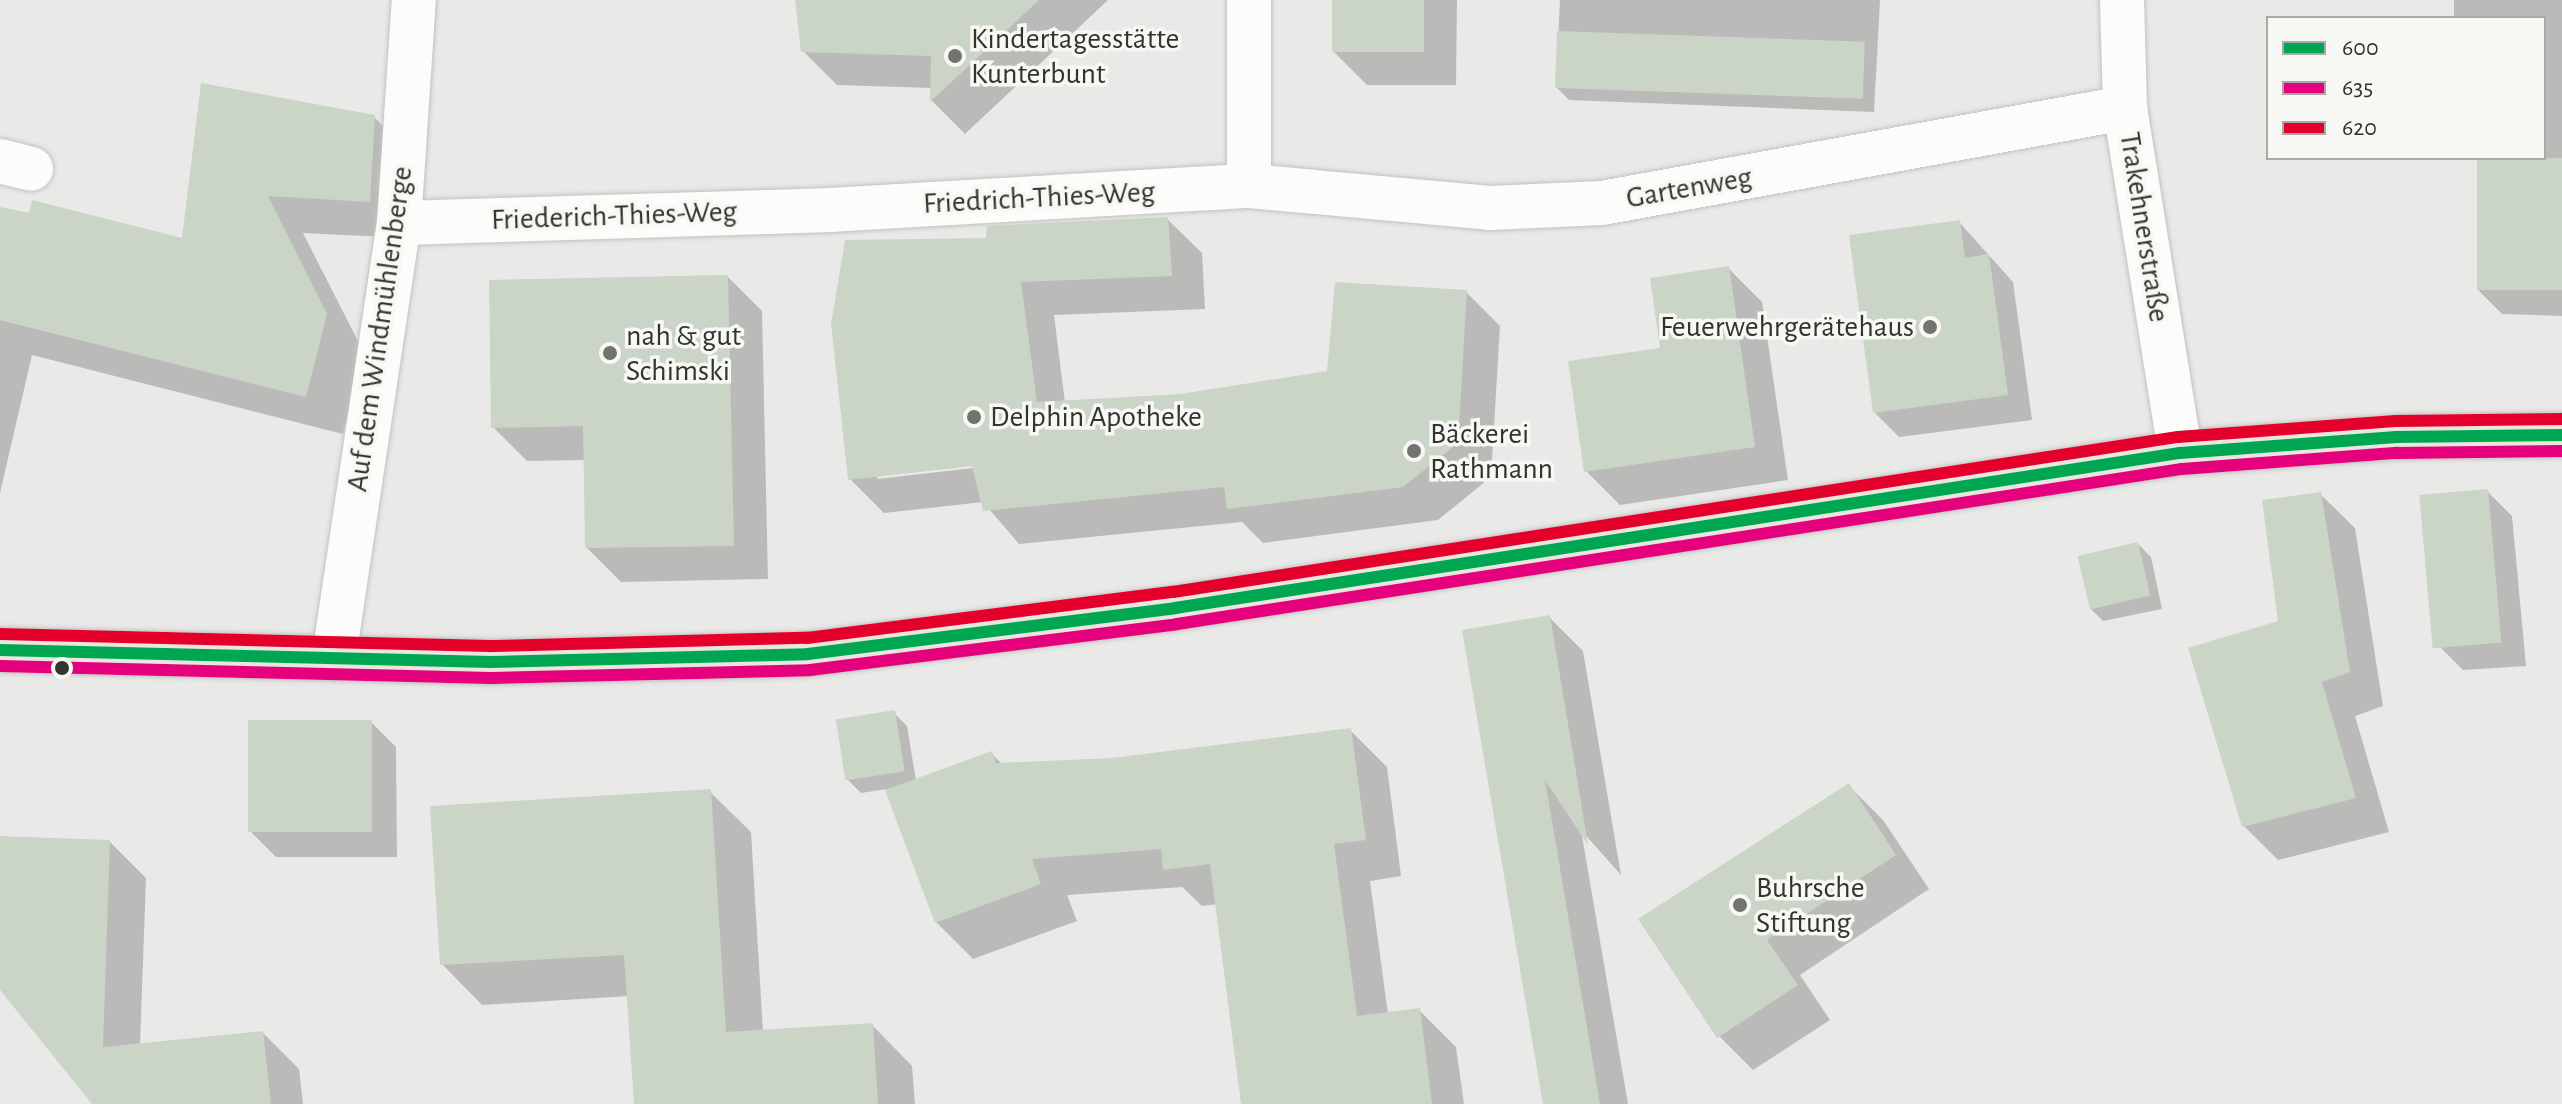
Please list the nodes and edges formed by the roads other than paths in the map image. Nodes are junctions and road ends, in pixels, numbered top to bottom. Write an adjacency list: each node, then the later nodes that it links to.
1 (414, 0): 7 (street, Auf dem Windmühlenberge)
2 (1249, 0): 5 (street)
3 (2122, 0): 4 (street, Trakehnerstraße)
4 (2125, 108): 5 (street, Gartenweg); 9 (street, Trakehnerstraße)
5 (1249, 186): 6 (street, Friedrich-Thies-Weg)
6 (829, 210): 7 (street, Friederich-Thies-Weg)
7 (399, 223): 11 (street, Auf dem Windmühlenberge)
8 (2562, 435): 9 (main road)
9 (2180, 453): 11 (main road)
10 (0, 650): 11 (main road)
11 (334, 657)

